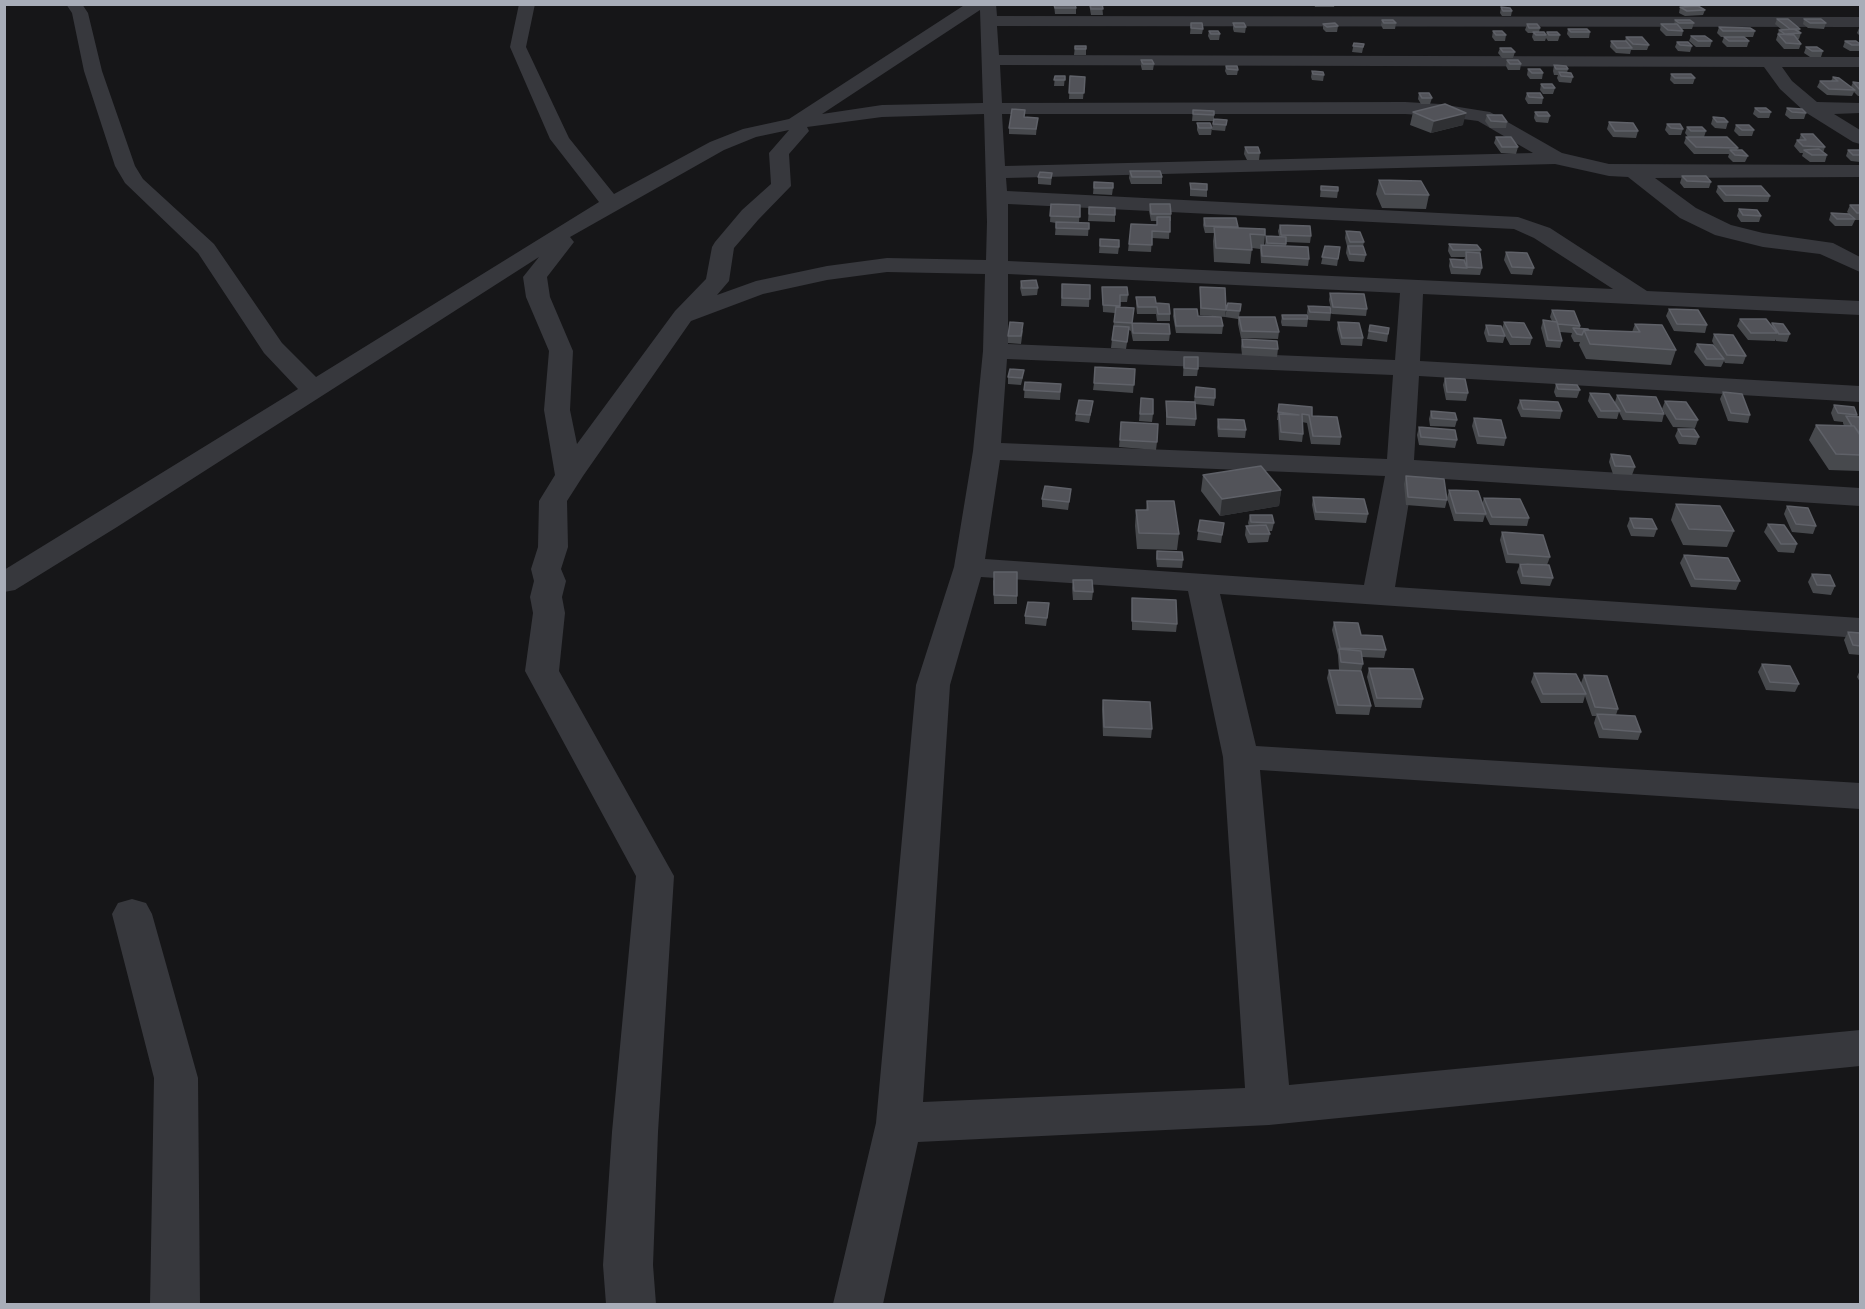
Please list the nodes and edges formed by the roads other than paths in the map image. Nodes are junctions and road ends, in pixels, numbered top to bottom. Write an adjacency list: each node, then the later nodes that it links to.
1 (74, 4): 35 (street)
2 (527, 4): 23 (street)
3 (1453, 4): 6 (street)
4 (1703, 5): 7 (street)
5 (985, 10): 6 (street); 9 (street); 17 (street)
6 (1459, 21): 7 (street); 10 (street)
7 (1727, 22): 8 (street)
8 (1860, 22)
9 (989, 60): 10 (street); 15 (street)
10 (1470, 62): 11 (street); 16 (street)
11 (1769, 62): 12 (street); 13 (street)
12 (1860, 62)
13 (1812, 108): 14 (street); 18 (street)
14 (1860, 108)
15 (994, 109): 16 (street); 17 (street); 22 (street)
16 (1483, 116): 19 (street)
17 (795, 123): 23 (street); 32 (street)
18 (1860, 138)
19 (1555, 158): 21 (street); 22 (street)
20 (1860, 171): 21 (street)
21 (1635, 172): 25 (street)
22 (997, 184): 28 (street); 30 (street)
23 (611, 204): 24 (street)
24 (579, 222): 35 (street); 39 (street)
25 (1741, 236): 26 (street); 27 (street)
26 (1849, 237)
27 (1860, 265)
28 (996, 267): 29 (street); 32 (street); 33 (street)
29 (1412, 286): 30 (street); 34 (street)
30 (1640, 297): 31 (street)
31 (1858, 310)
32 (683, 316): 39 (street)
33 (995, 351): 34 (street); 37 (street)
34 (1406, 368): 36 (street); 38 (street)
35 (313, 389): 42 (street)
36 (1860, 394)
37 (987, 451): 38 (street); 41 (street)
38 (1400, 468): 40 (street); 44 (street)
39 (569, 475): 53 (street)
40 (1860, 497)
41 (969, 567): 43 (street); 51 (street)
42 (4, 583)
43 (1202, 584): 44 (street); 46 (street)
44 (1378, 595): 45 (street)
45 (1860, 628)
46 (1241, 757): 47 (street); 50 (street)
47 (1860, 796)
48 (132, 914): 52 (street)
49 (1860, 1048): 50 (street)
50 (1269, 1106): 51 (street)
51 (899, 1123): 54 (street)
52 (175, 1305)
53 (631, 1305)
54 (858, 1305)

